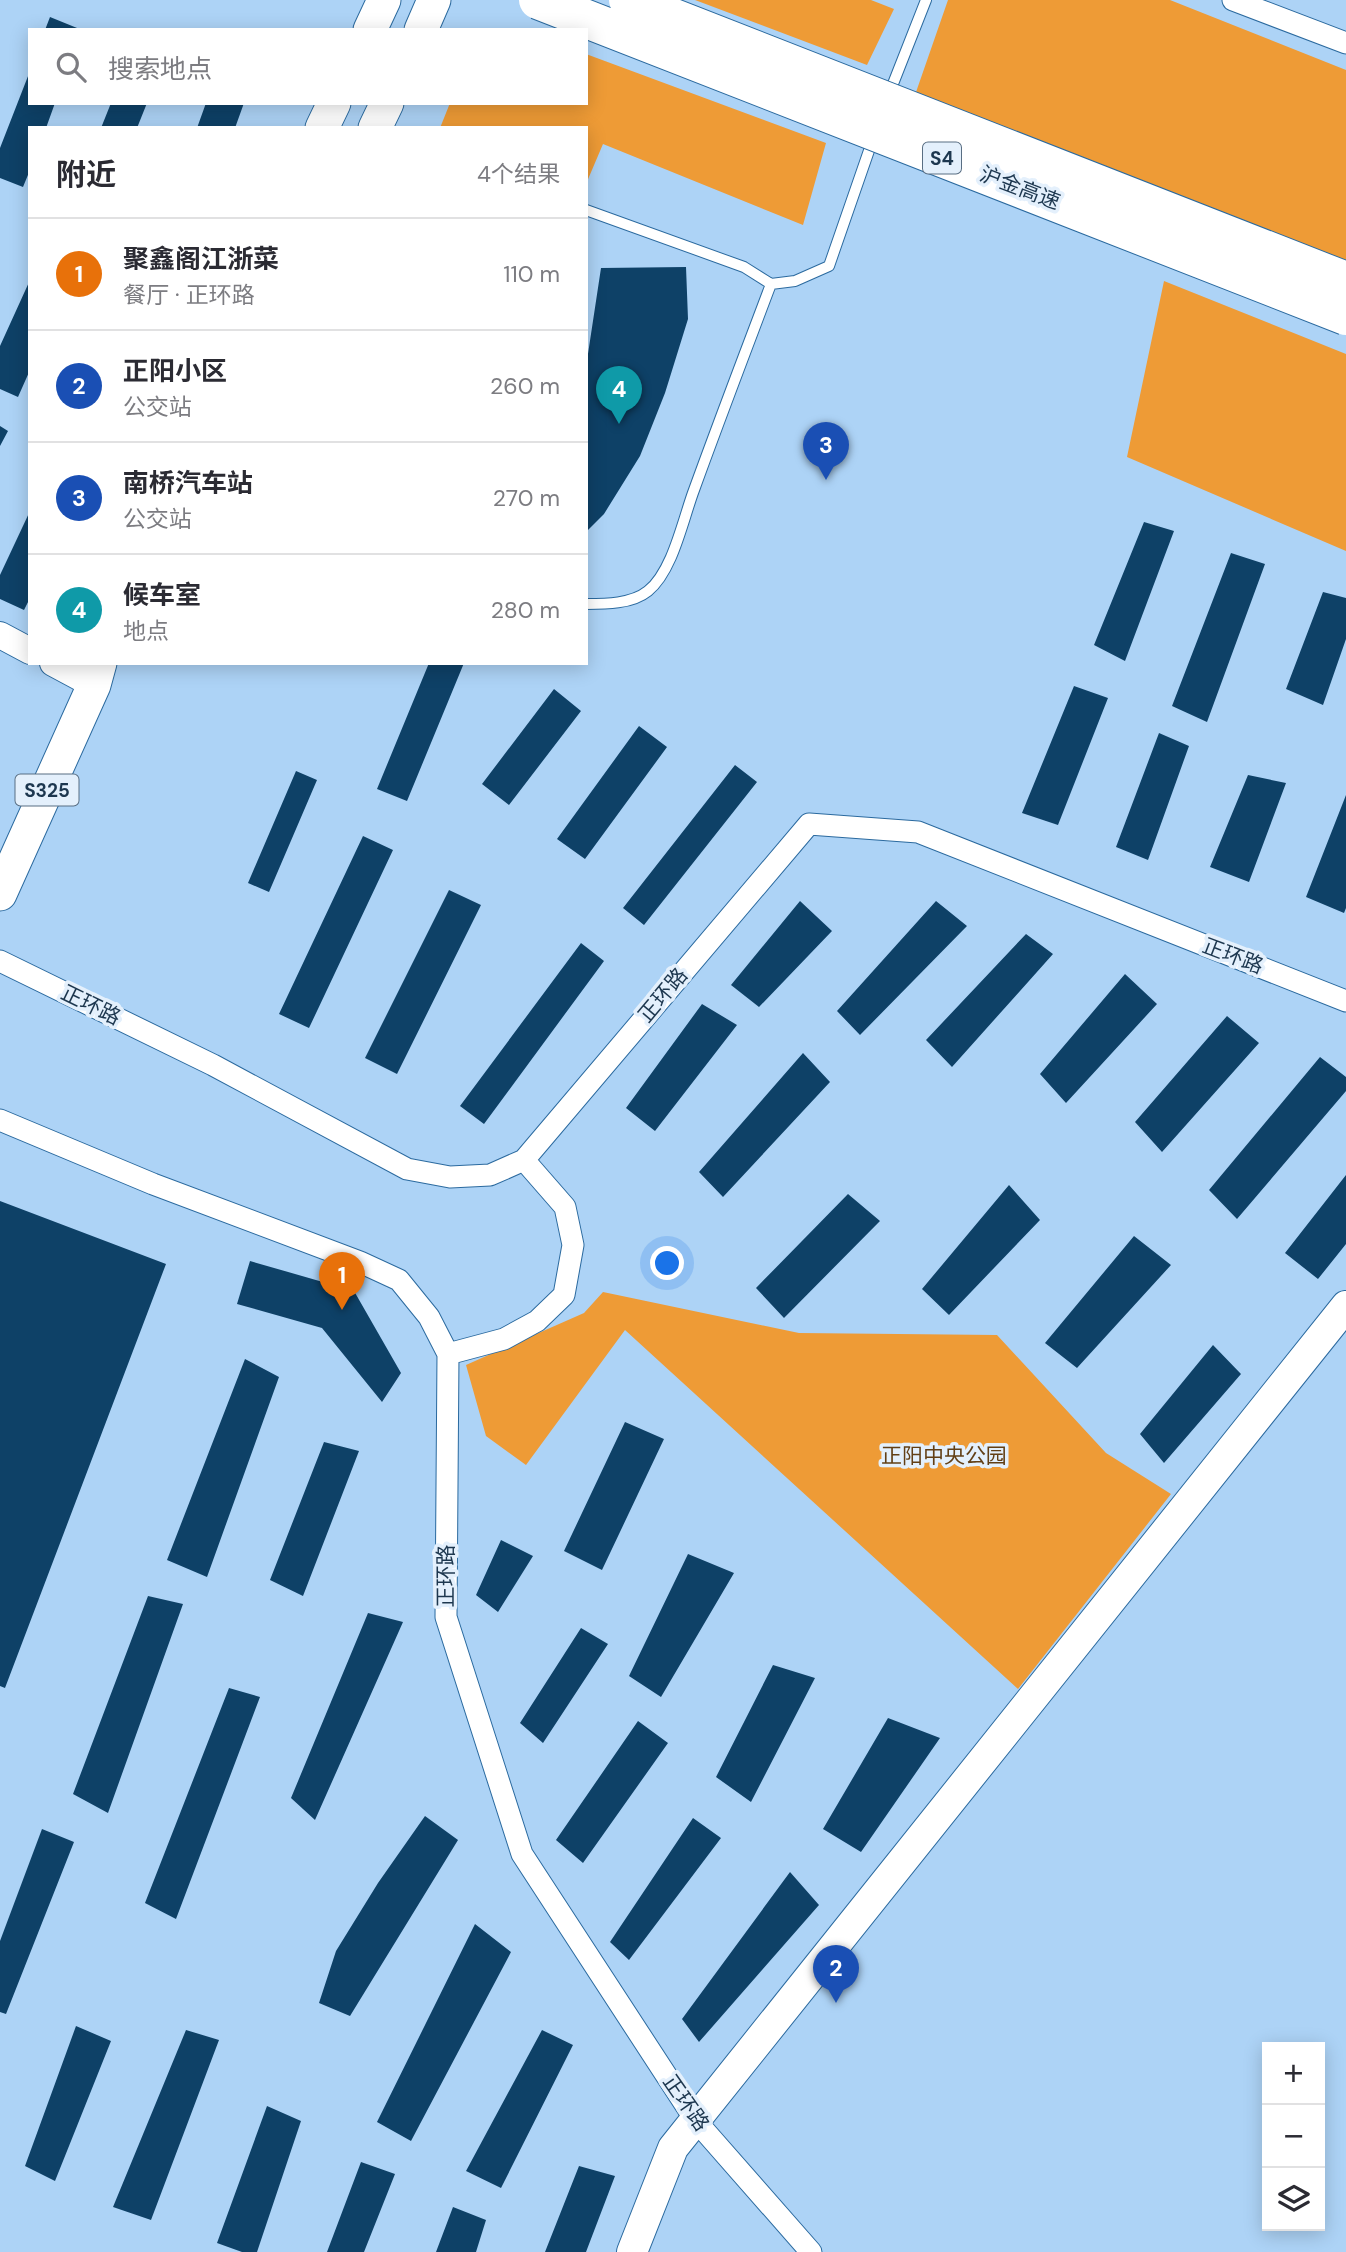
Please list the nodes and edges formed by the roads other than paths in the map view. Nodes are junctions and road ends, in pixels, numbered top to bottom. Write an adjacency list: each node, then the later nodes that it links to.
1 (384, 0): 8 (main road)
2 (434, 0): 9 (main road)
3 (538, 0): 20 (highway, 沪金高速 / S4, bridge)
4 (577, 0): 13 (street)
5 (628, 0): 17 (highway, 沪金高速 / S4, bridge)
6 (926, 0): 13 (lane)
7 (1233, 0): 10 (street)
8 (371, 28)
9 (422, 28)
10 (1346, 43)
11 (333, 105): 14 (main road)
12 (386, 105): 15 (main road)
13 (882, 112): 18 (lane); 19 (street)
14 (324, 126)
15 (376, 126)
16 (588, 211): 18 (lane)
17 (1346, 281)
18 (771, 284): 21 (lane)
19 (1346, 299)
20 (1346, 316)
21 (588, 604)
22 (0, 635): 23 (street)
23 (28, 650)
24 (66, 665): 25 (street)
25 (104, 671): 26 (main road, S325)
26 (0, 894)
27 (0, 961): 30 (street, 正环路)
28 (1346, 1001): 30 (street, 正环路)
29 (0, 1121): 32 (street, 正环路)
30 (524, 1160): 32 (street)
31 (1346, 1306): 33 (main road)
32 (448, 1354): 33 (street, 正环路)
33 (696, 2121): 34 (main road); 35 (street, 正环路)
34 (632, 2252)
35 (811, 2252)

